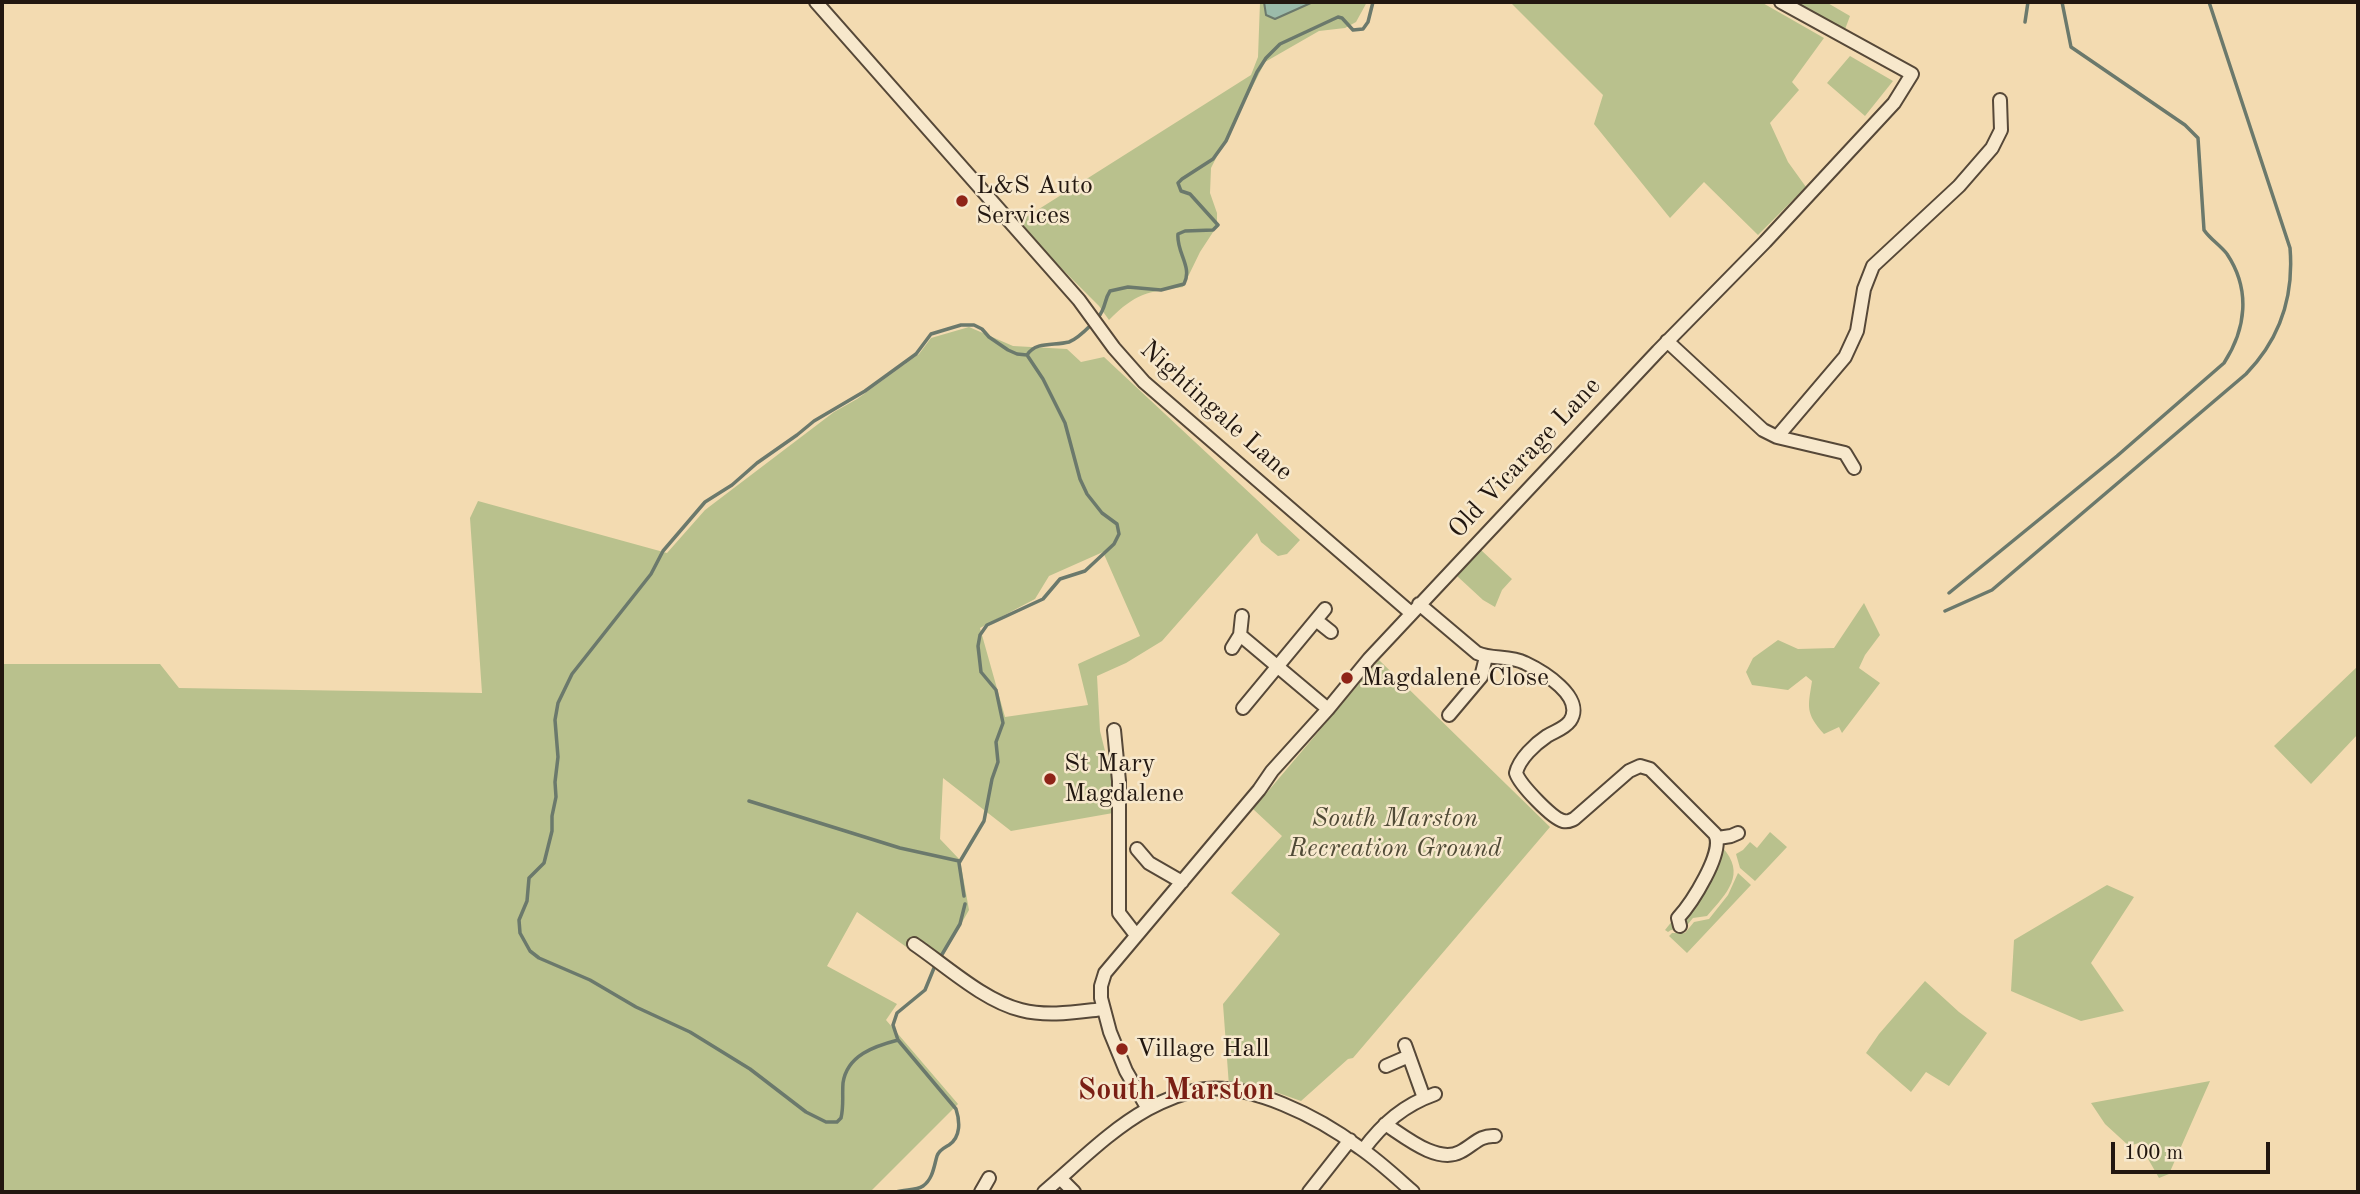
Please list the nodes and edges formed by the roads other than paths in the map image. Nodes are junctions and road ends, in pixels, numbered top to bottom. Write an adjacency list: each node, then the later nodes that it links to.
1 (816, 2): 7 (street, Nightingale Lane)
2 (1781, 2): 4 (street, Old Vicarage Lane)
3 (2000, 100): 5 (street)
4 (1667, 341): 5 (street); 7 (street, Old Vicarage Lane)
5 (1777, 438): 6 (street)
6 (1854, 468)
7 (1415, 608): 14 (street); 17 (street, Old Vicarage Lane)
8 (1325, 609): 10 (street)
9 (1242, 616): 12 (street)
10 (1316, 620): 11 (street); 15 (street)
11 (1331, 632)
12 (1240, 635): 13 (street); 15 (street)
13 (1232, 648)
14 (1486, 657): 18 (street); 21 (street)
15 (1278, 665): 16 (street); 17 (street)
16 (1243, 708)
17 (1328, 709): 23 (street, Old Vicarage Lane)
18 (1449, 715)
19 (1114, 730): 25 (street)
20 (1738, 832): 21 (street)
21 (1718, 838): 24 (street)
22 (1137, 849): 23 (street)
23 (1182, 882): 25 (street, Old Vicarage Lane)
24 (1680, 926)
25 (1136, 935): 27 (street, Old Vicarage Lane)
26 (914, 944): 27 (street)
27 (1103, 1009): 29 (street, Old Vicarage Lane)
28 (1386, 1066): 30 (street)
29 (1148, 1109): 32 (street); 35 (street)
30 (1385, 1124): 31 (street); 33 (street)
31 (1486, 1132)
32 (1350, 1140): 33 (street); 39 (street)
33 (1363, 1150): 40 (street)
34 (989, 1178): 36 (street)
35 (1060, 1178): 37 (street); 38 (street)
36 (981, 1192)
37 (1044, 1192)
38 (1074, 1192)
39 (1309, 1192)
40 (1413, 1192)

